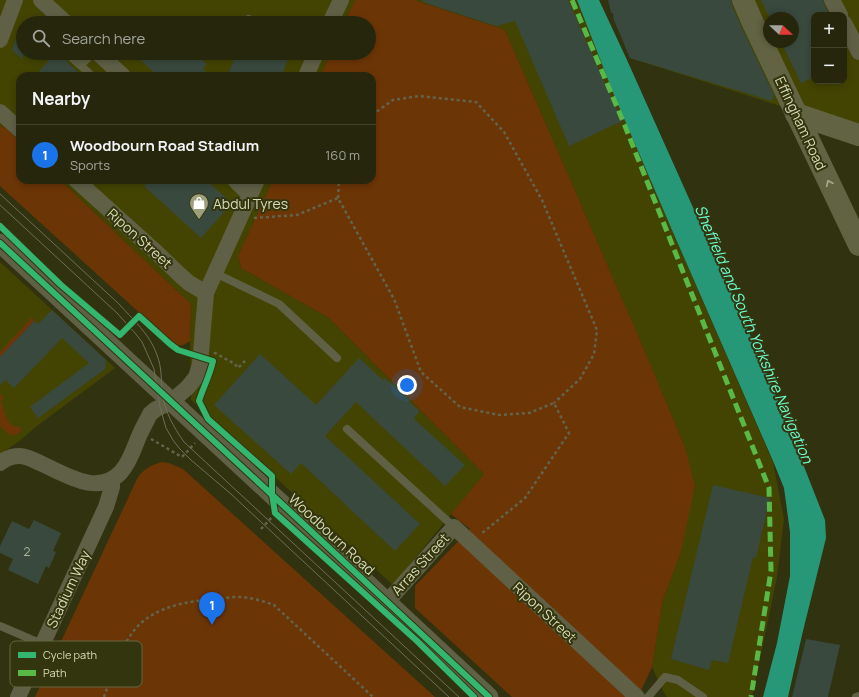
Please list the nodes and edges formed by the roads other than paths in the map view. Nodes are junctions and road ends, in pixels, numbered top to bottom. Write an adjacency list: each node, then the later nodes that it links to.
1 (15, 0): 10 (street)
2 (41, 0): 7 (street)
3 (341, 0): 8 (street)
4 (743, 0): 21 (main road, Effingham Road)
5 (832, 0): 6 (street)
6 (838, 12)
7 (58, 16)
8 (333, 16)
9 (847, 29): 11 (street)
10 (0, 40)
11 (859, 52)
12 (75, 60): 16 (lane)
13 (86, 60): 16 (lane)
14 (106, 60): 18 (street)
15 (312, 60): 19 (street)
16 (81, 65): 17 (lane)
17 (88, 72)
18 (119, 72)
19 (307, 72)
20 (0, 112): 22 (street)
21 (796, 114): 23 (main road); 25 (main road, Effingham Road)
22 (16, 126)
23 (832, 126): 24 (main road); 25 (main road)
24 (859, 135)
25 (816, 155): 31 (main road, Effingham Road, one-way to 25)
26 (80, 184): 33 (street, Ripon Street)
27 (239, 184): 29 (street)
28 (255, 184): 29 (street)
29 (250, 194): 32 (street)
30 (0, 243): 35 (street, Woodbourn Road)
31 (859, 245)
32 (215, 273): 33 (street); 34 (lane)
33 (206, 293): 35 (street)
34 (337, 358)
35 (171, 402): 38 (street); 40 (street, Woodbourn Road)
36 (347, 429): 39 (lane)
37 (2, 458): 38 (street)
38 (112, 480): 43 (street, Stadium Way)
39 (454, 527): 40 (street, Arras Street); 48 (street, Ripon Street)
40 (387, 602): 47 (street, Woodbourn Road)
41 (0, 626): 42 (lane)
42 (35, 641)
43 (43, 641)
44 (23, 687): 46 (street, Stadium Way)
45 (859, 696): 51 (lane)
46 (18, 697)
47 (489, 697)
48 (637, 697)
49 (648, 697): 50 (lane)
50 (703, 697)
51 (856, 697)

